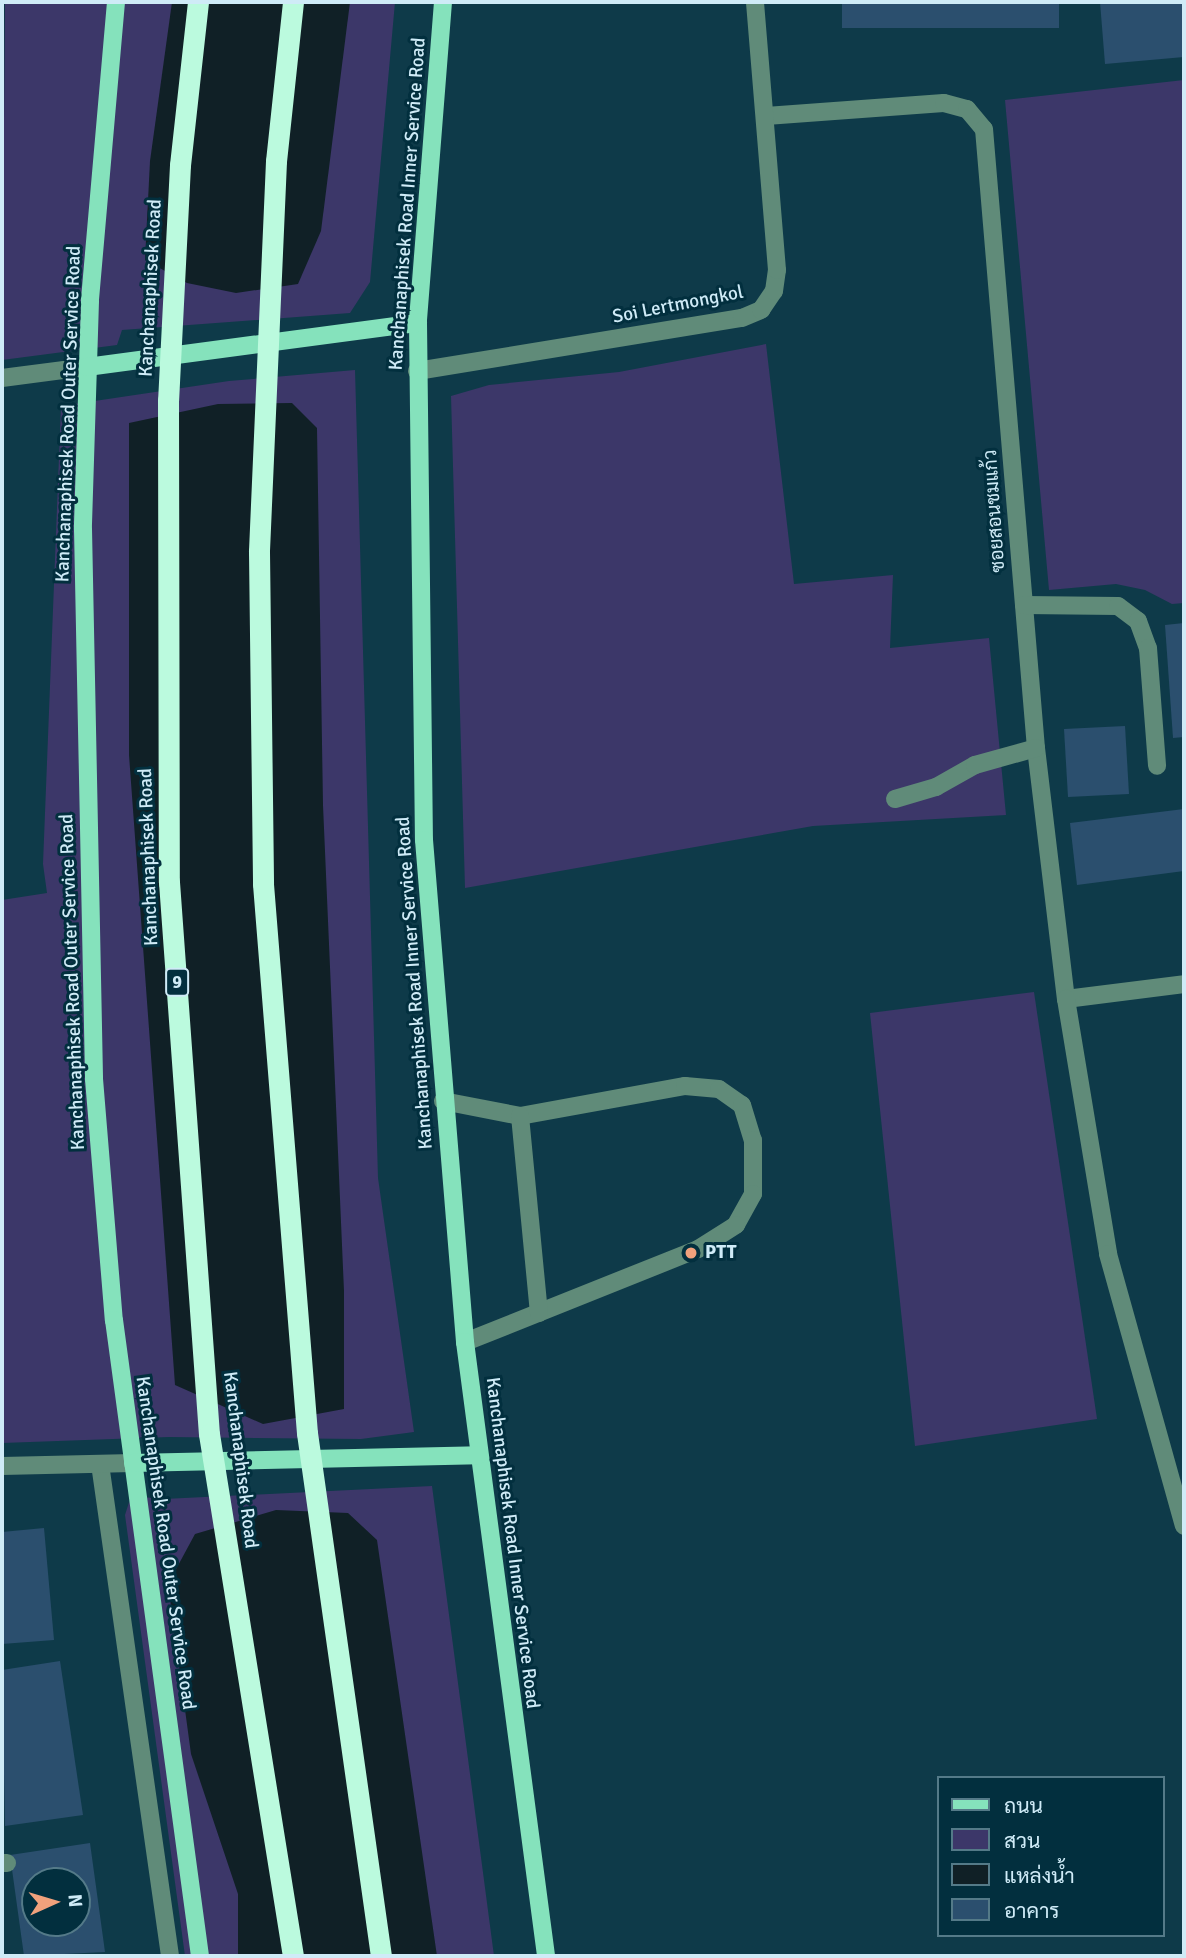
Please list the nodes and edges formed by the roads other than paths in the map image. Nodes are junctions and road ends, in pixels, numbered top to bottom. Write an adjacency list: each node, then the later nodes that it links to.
1 (116, 2): 8 (main road, Kanchanaphisek Road Outer Service Road)
2 (198, 2): 28 (highway, Kanchanaphisek Road / 9)
3 (293, 2): 29 (highway)
4 (443, 2): 7 (main road, Kanchanaphisek Road Inner Service Road)
5 (755, 2): 6 (street, Soi Lertmongkol)
6 (766, 116): 9 (street, Soi Lertmongkol); 11 (street, ซอยสอนชมแก้ว)
7 (418, 323): 8 (main road); 9 (main road, Kanchanaphisek Road Inner Service Road)
8 (88, 367): 10 (street); 22 (main road, Kanchanaphisek Road Outer Service Road)
9 (417, 371): 17 (main road, Kanchanaphisek Road Inner Service Road)
10 (2, 378)
11 (1024, 605): 12 (street, ซอยสอนชมแก้ว); 13 (street)
12 (1035, 748): 14 (street); 16 (street, ซอยสอนชมแก้ว)
13 (1157, 766)
14 (895, 799)
15 (1184, 984): 16 (street)
16 (1066, 999): 25 (street, ซอยสอนชมแก้ว)
17 (443, 1101): 18 (street); 20 (main road, Kanchanaphisek Road Inner Service Road)
18 (520, 1116): 19 (street); 19 (street)
19 (539, 1313): 20 (street)
20 (465, 1342): 21 (main road, Kanchanaphisek Road Inner Service Road)
21 (478, 1455): 22 (main road); 30 (main road, Kanchanaphisek Road Inner Service Road)
22 (133, 1463): 23 (street); 27 (main road, Kanchanaphisek Road Outer Service Road)
23 (100, 1464): 24 (street); 26 (street)
24 (2, 1466)
25 (1184, 1526)
26 (170, 1956)
27 (200, 1956)
28 (292, 1956)
29 (381, 1956)
30 (546, 1956)

